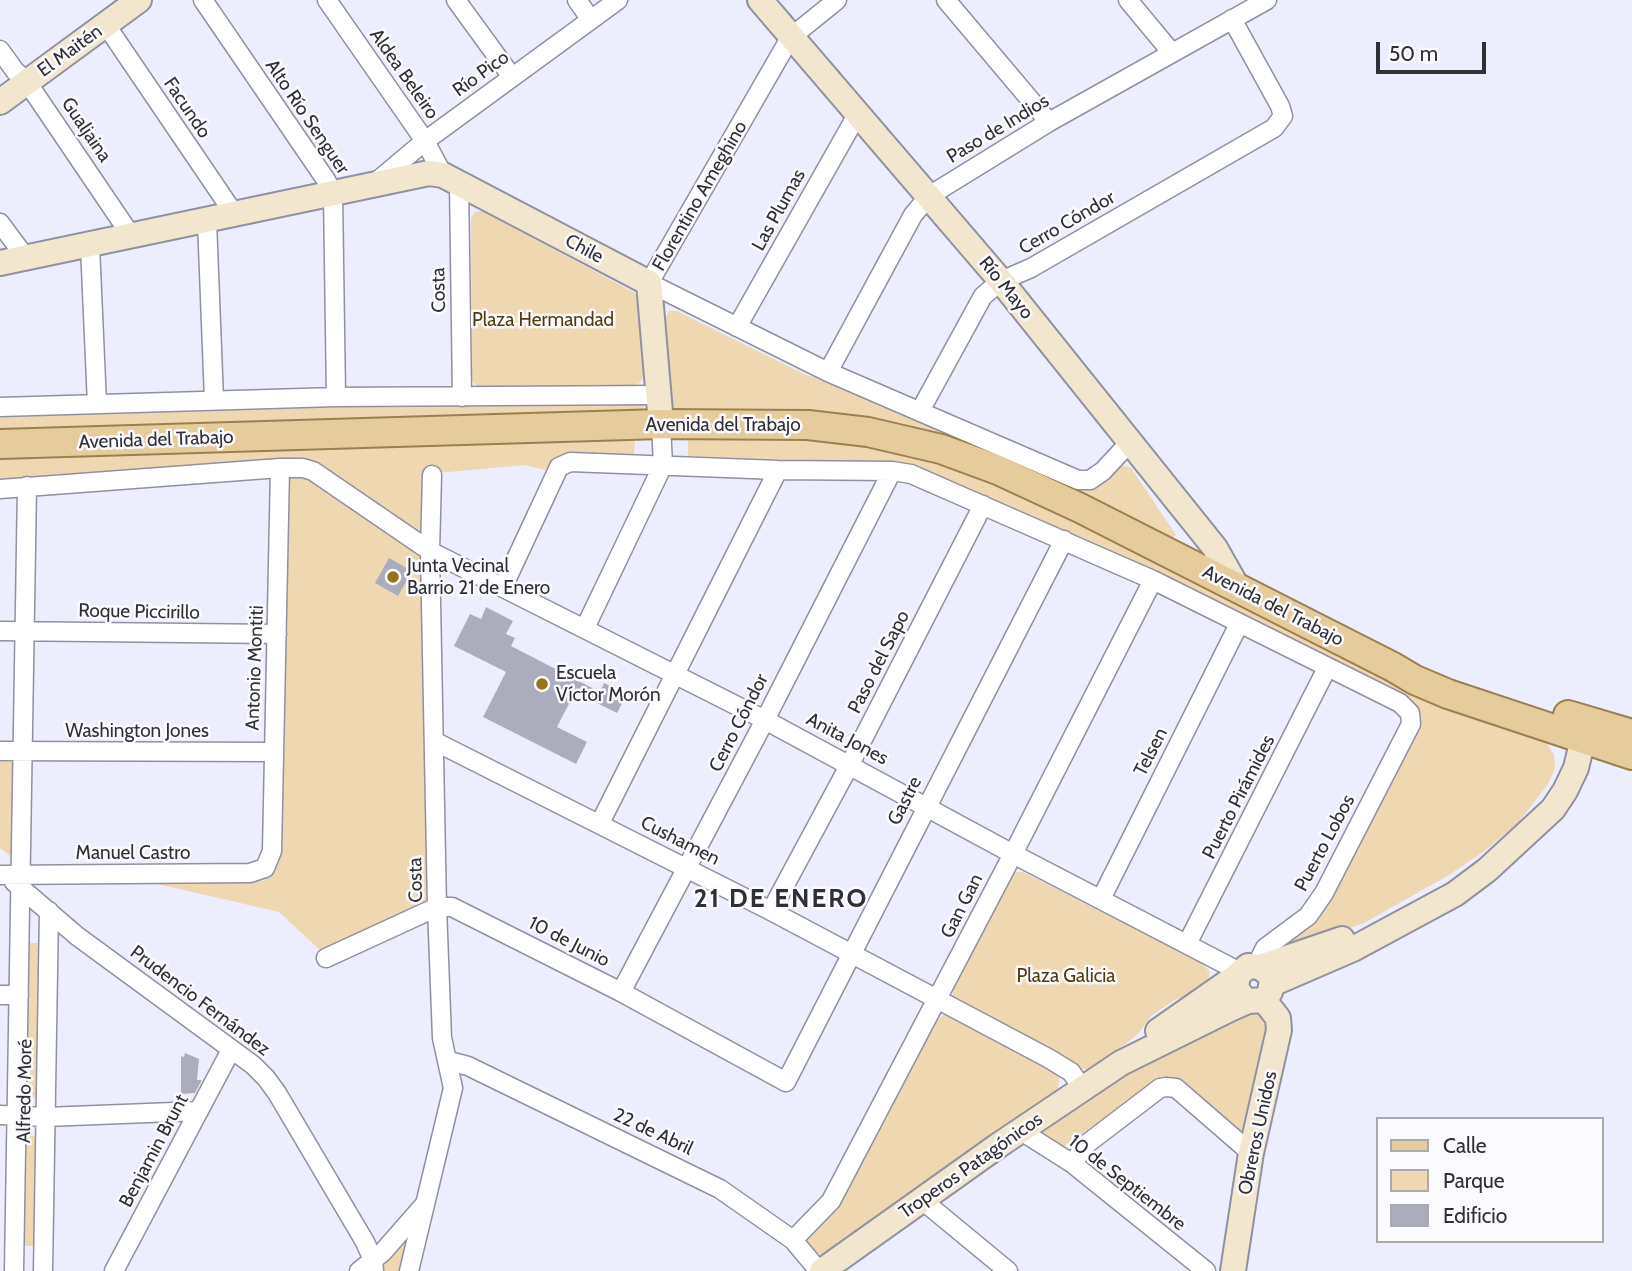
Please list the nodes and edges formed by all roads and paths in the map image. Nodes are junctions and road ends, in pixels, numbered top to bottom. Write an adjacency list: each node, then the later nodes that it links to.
1 (139, 0): 14 (street, El Maitén)
2 (203, 0): 26 (street, Alto Río Senguer)
3 (327, 0): 23 (street, Aldea Beleiro)
4 (456, 0): 18 (street)
5 (577, 0): 13 (street)
6 (618, 0): 13 (street, Río Pico)
7 (760, 0): 15 (street, Río Mayo)
8 (837, 0): 15 (street, Florentino Ameghino)
9 (946, 0): 22 (street)
10 (1128, 0): 17 (street)
11 (1267, 0): 12 (street, Paso de Indios)
12 (1232, 19): 17 (street, Paso de Indios); 35 (street, Cerro Cóndor)
13 (591, 20): 18 (street, Río Pico)
14 (106, 25): 19 (street, El Maitén); 28 (street, Facundo)
15 (790, 38): 21 (street, Río Mayo); 36 (street, Florentino Ameghino)
16 (0, 50): 19 (street, Gualjaina)
17 (1172, 53): 22 (street, Paso de Indios)
18 (512, 77): 23 (street, Río Pico)
19 (27, 82): 20 (street, El Maitén); 31 (street, Gualjaina)
20 (0, 102)
21 (857, 115): 27 (street, Río Mayo); 37 (street, Las Plumas)
22 (1049, 122): 27 (street, Paso de Indios)
23 (425, 141): 24 (street, Aldea Beleiro); 25 (street, Río Pico)
24 (451, 179): 25 (street); 36 (street, Chile); 41 (street, Costa)
25 (371, 186): 26 (street)
26 (333, 194): 28 (street); 40 (street, Alto Río Senguer)
27 (929, 196): 35 (street, Río Mayo); 38 (street, Paso de Indios)
28 (234, 215): 29 (street)
29 (207, 221): 31 (street); 42 (street)
30 (0, 223): 33 (street)
31 (132, 237): 32 (street)
32 (90, 246): 33 (street); 43 (street)
33 (26, 258): 34 (street)
34 (0, 263)
35 (1001, 281): 45 (street, Cerro Cóndor); 47 (street, Río Mayo)
36 (649, 283): 37 (street, Chile); 39 (street, Florentino Ameghino)
37 (737, 327): 38 (street, Chile)
38 (828, 372): 45 (street, Chile)
39 (658, 395): 41 (street, Avenida del Trabajo); 46 (street, Florentino Ameghino)
40 (336, 397): 41 (street, Avenida del Trabajo); 42 (street, Avenida del Trabajo)
41 (462, 397)
42 (214, 400): 43 (street, Avenida del Trabajo)
43 (97, 404): 44 (street, Avenida del Trabajo)
44 (0, 407)
45 (920, 411): 47 (street, Chile)
46 (661, 424): 48 (main road, Avenida del Trabajo); 49 (street); 61 (main road, Avenida del Trabajo)
47 (1129, 443): 61 (street, Río Mayo)
48 (0, 444)
49 (663, 465): 51 (street, Avenida del Trabajo); 60 (street, Avenida del Trabajo); 63 (street)
50 (280, 468): 54 (street, Avenida del Trabajo); 58 (street, Avenida del Trabajo); 66 (street, Antonio Montiti)
51 (778, 470): 52 (street, Avenida del Trabajo); 68 (street)
52 (892, 471): 56 (street, Avenida del Trabajo); 69 (street, Cerro Cóndor)
53 (432, 475): 58 (street, Costa)
54 (27, 486): 55 (street, Avenida del Trabajo); 65 (street, Alfredo Moré)
55 (0, 489)
56 (983, 505): 57 (street, Avenida del Trabajo); 78 (street, Paso del Sapo)
57 (1064, 540): 59 (street, Avenida del Trabajo); 79 (street, Gastre)
58 (430, 551): 60 (street, Anita Jones); 73 (street, Costa)
59 (1153, 580): 62 (street, Avenida del Trabajo); 81 (street, Gan Gan)
60 (503, 587): 63 (street, Anita Jones)
61 (1237, 587): 71 (main road, Avenida del Trabajo)
62 (1239, 624): 67 (street, Avenida del Trabajo); 86 (street, Telsen)
63 (585, 628): 68 (street, Anita Jones)
64 (0, 632): 65 (street, Roque Piccirillo)
65 (26, 632): 66 (street, Roque Piccirillo); 75 (street, Alfredo Moré)
66 (277, 634): 76 (street, Antonio Montiti)
67 (1327, 668): 70 (street, Avenida del Trabajo); 90 (street, Puerto Pirámides)
68 (677, 674): 69 (street, Anita Jones); 80 (street)
69 (765, 720): 78 (street, Anita Jones); 83 (street, Cerro Cóndor)
70 (1411, 724): 93 (street, Puerto Lobos)
71 (1584, 731): 72 (main road, Avenida del Trabajo); 77 (main road, Avenida del Trabajo); 93 (street, Troperos Patagónicos)
72 (1632, 734)
73 (434, 741): 80 (street, Cushamen); 87 (street, Costa)
74 (0, 751): 75 (street, Washington Jones)
75 (24, 752): 76 (street, Washington Jones); 85 (street, Alfredo Moré)
76 (274, 752): 82 (street, Antonio Montiti)
77 (1632, 755)
78 (850, 764): 79 (street, Anita Jones); 89 (street, Paso del Sapo)
79 (926, 807): 81 (street, Anita Jones); 91 (street, Gastre)
80 (600, 823): 83 (street, Cushamen)
81 (1013, 853): 86 (street, Anita Jones); 97 (street, Gan Gan)
82 (265, 868): 85 (street, Manuel Castro)
83 (687, 868): 89 (street, Cushamen); 94 (street, Cerro Cóndor)
84 (1, 874): 85 (street, Prudencio Fernández)
85 (21, 881): 88 (street, Prudencio Fernández); 96 (street, Alfredo Moré)
86 (1101, 899): 90 (street, Anita Jones)
87 (437, 907): 92 (street); 94 (street, 10 de Junio); 99 (street, Costa)
88 (49, 911): 98 (street, Prudencio Fernández); 104 (street, Alfredo Moré)
89 (771, 911): 91 (street, Cushamen)
90 (1187, 944): 93 (street, Anita Jones)
91 (850, 954): 97 (street, Cushamen); 100 (street, Gastre)
92 (326, 958)
93 (1254, 981): 101 (street, Troperos Patagónicos); 106 (street, Obreros Unidos)
94 (621, 992): 100 (street, 10 de Junio)
95 (0, 995): 96 (street)
96 (19, 995): 103 (street, Alfredo Moré)
97 (938, 1000): 101 (street, Cushamen); 110 (street, Gan Gan)
98 (231, 1050): 102 (street, Benjamin Brunt); 111 (street, Prudencio Fernández)
99 (449, 1061): 109 (street, Costa); 110 (street, 22 de Abril)
100 (786, 1082)
101 (1083, 1089): 105 (street, Troperos Patagónicos)
102 (198, 1111): 104 (street); 114 (street, Benjamin Brunt)
103 (9, 1116): 104 (street); 112 (street, Alfredo Moré)
104 (46, 1116): 113 (street, Alfredo Moré)
105 (1021, 1131): 107 (street, 10 de Septiembre); 108 (street, Troperos Patagónicos)
106 (1251, 1153): 107 (street); 119 (street, Obreros Unidos)
107 (1073, 1164): 118 (street, 10 de Septiembre)
108 (922, 1200): 116 (street, Troperos Patagónicos); 117 (street)
109 (427, 1203): 111 (street); 115 (street, Costa)
110 (793, 1240): 116 (street, 22 de Abril)
111 (369, 1267)
112 (14, 1271)
113 (43, 1271)
114 (114, 1271)
115 (409, 1271)
116 (820, 1271)
117 (1008, 1271)
118 (1206, 1271)
119 (1233, 1271)

